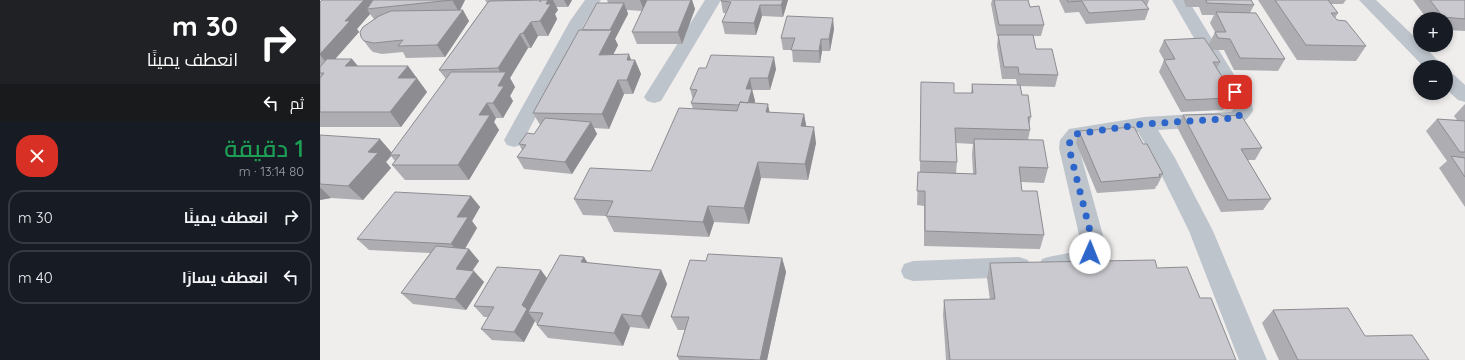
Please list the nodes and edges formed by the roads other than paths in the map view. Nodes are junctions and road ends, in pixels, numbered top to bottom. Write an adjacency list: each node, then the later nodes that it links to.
1 (592, 0): 10 (street)
2 (713, 0): 8 (street)
3 (1180, 0): 9 (street)
4 (1367, 0): 5 (street)
5 (1428, 60)
6 (1453, 85): 7 (street)
7 (1465, 96)
8 (654, 97)
9 (1144, 124): 11 (street); 12 (street)
10 (514, 140)
11 (914, 271)
12 (1253, 360)

